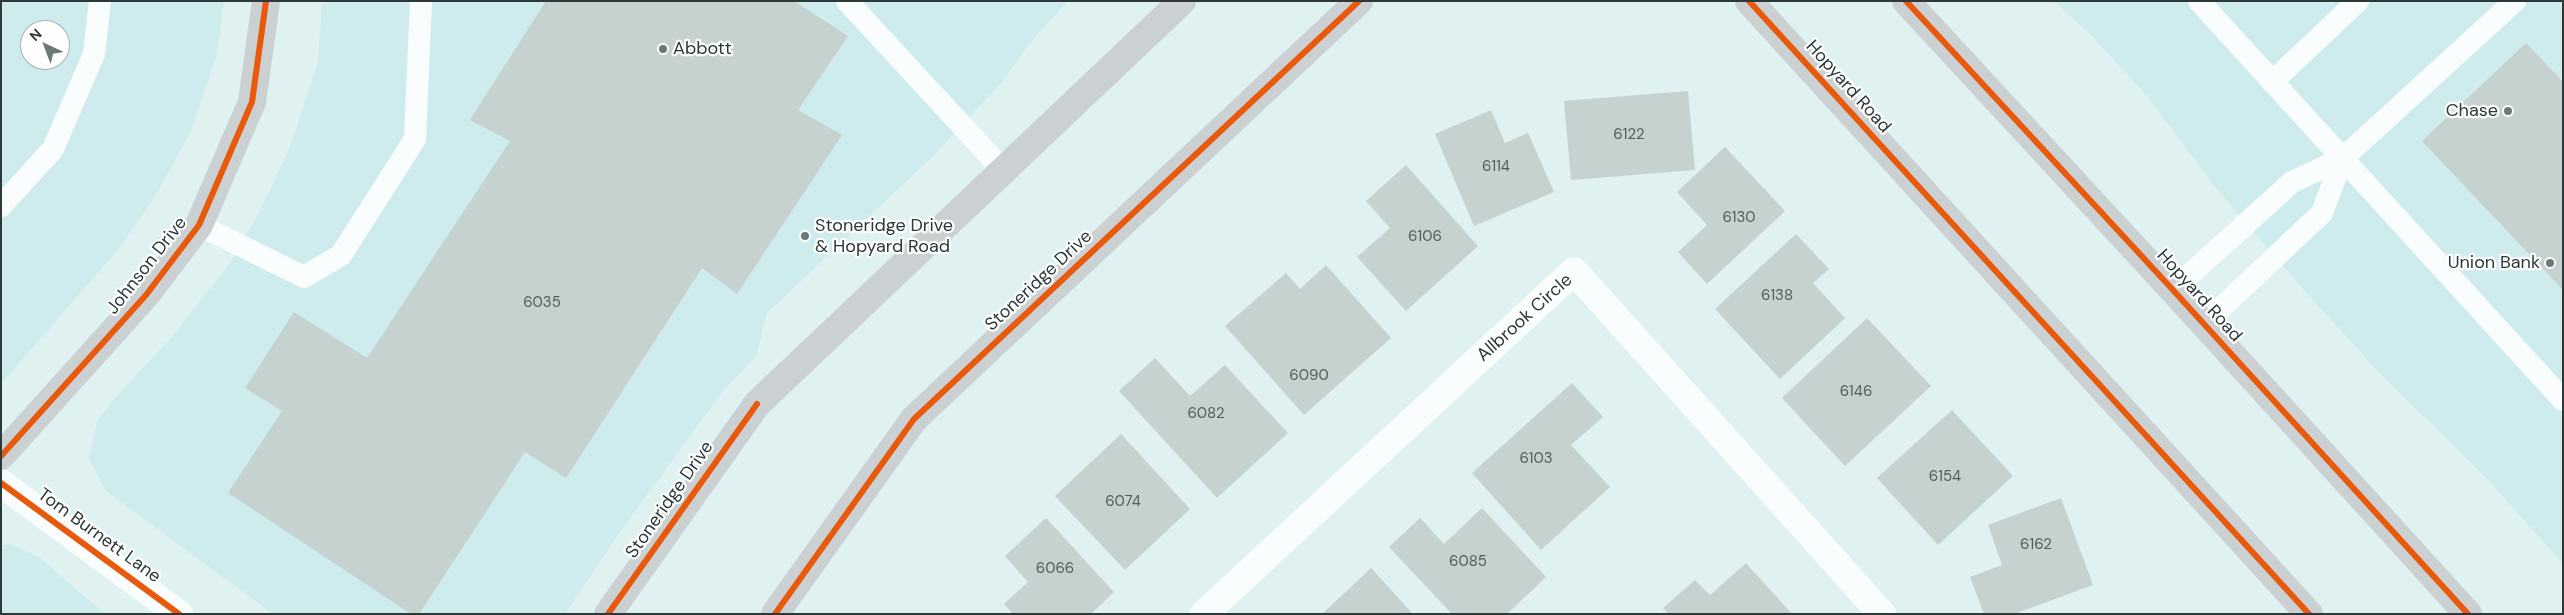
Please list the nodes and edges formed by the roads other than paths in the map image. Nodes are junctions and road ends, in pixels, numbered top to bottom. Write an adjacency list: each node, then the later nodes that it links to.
1 (100, 1): 15 (lane)
2 (266, 1): 16 (main road, Johnson Drive)
3 (421, 1): 16 (lane)
4 (848, 1): 14 (lane)
5 (1182, 1): 14 (main road, Stoneridge Drive)
6 (1359, 1): 24 (main road, Stoneridge Drive)
7 (1749, 1): 27 (main road, Hopyard Road)
8 (1906, 1): 17 (main road, Hopyard Road)
9 (2199, 1): 12 (lane)
10 (2358, 1): 12 (lane)
11 (2515, 1): 13 (lane)
12 (2272, 82): 13 (lane)
13 (2342, 159): 17 (lane); 18 (lane); 19 (lane)
14 (1003, 170): 23 (main road, Stoneridge Drive)
15 (1, 206)
16 (199, 225): 20 (main road, Johnson Drive)
17 (2173, 290): 18 (main road, Hopyard Road)
18 (2204, 324): 28 (main road, Hopyard Road)
19 (2563, 400)
20 (1, 456)
21 (1, 483): 22 (street, Tom Burnett Lane)
22 (179, 614)
23 (608, 614)
24 (775, 614)
25 (1204, 614): 26 (street, Allbrook Circle)
26 (1882, 614)
27 (2309, 614)
28 (2468, 614)

